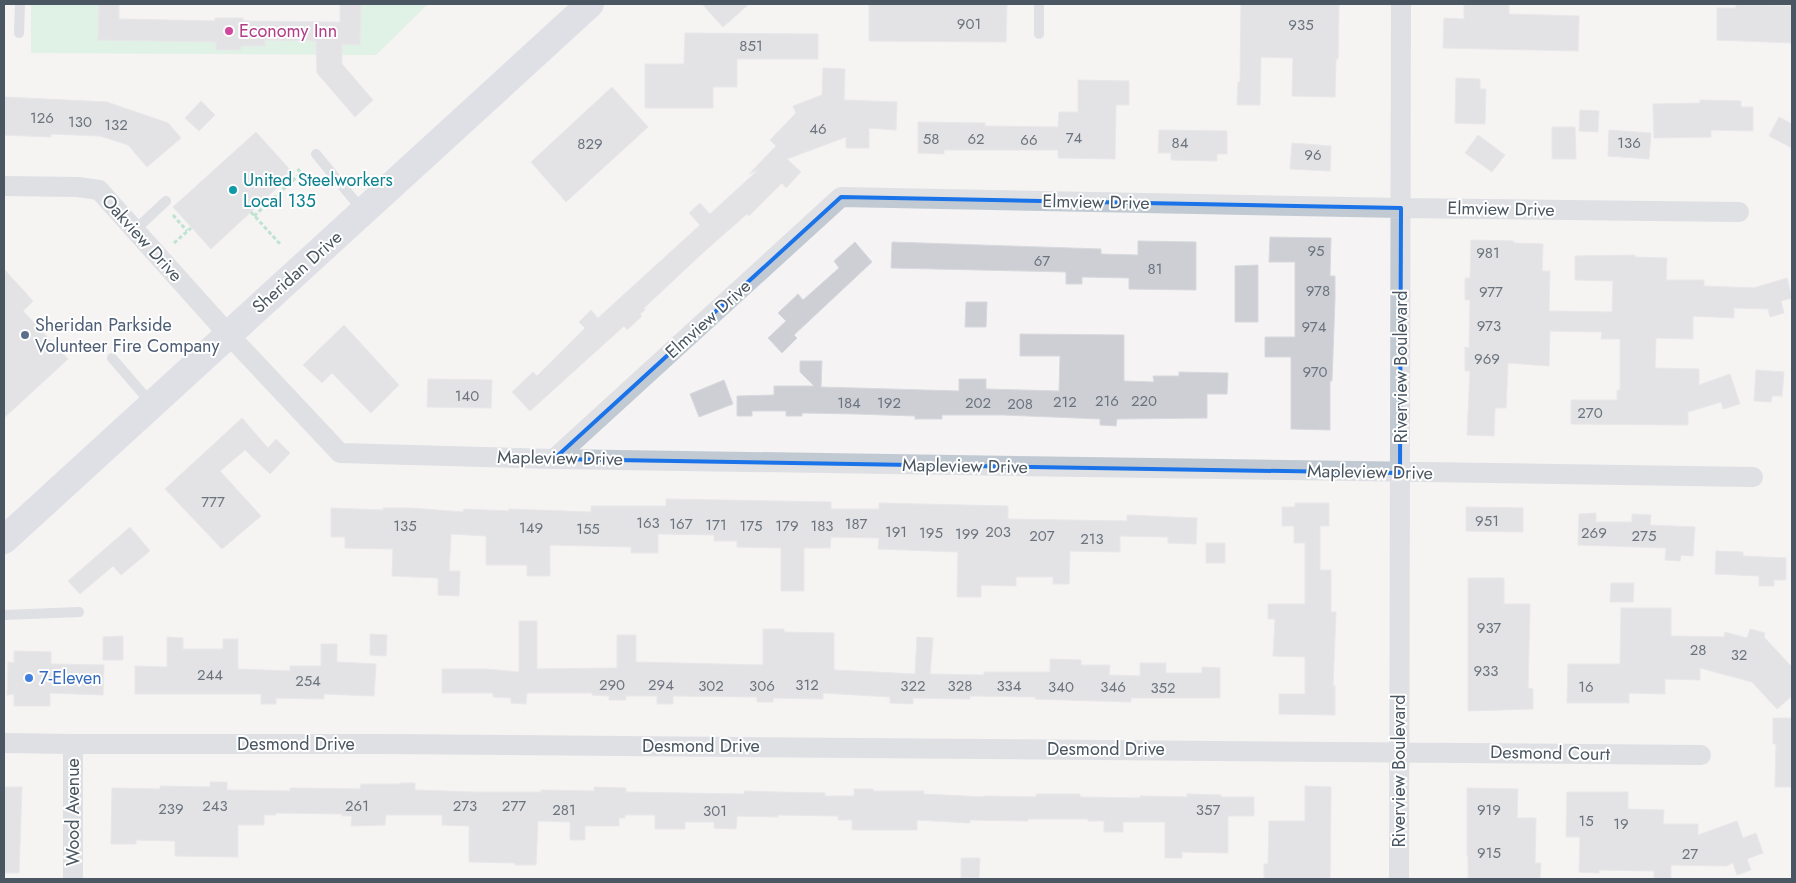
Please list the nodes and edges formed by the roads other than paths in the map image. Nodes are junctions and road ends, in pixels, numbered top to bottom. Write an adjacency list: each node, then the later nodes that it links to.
1 (20, 4): 5 (lane)
2 (590, 4): 11 (main road, Sheridan Drive)
3 (1040, 4): 6 (lane)
4 (1401, 4): 10 (street, Riverview Boulevard)
5 (19, 33)
6 (1039, 34)
7 (316, 154): 11 (lane)
8 (4, 186): 13 (street, Oakview Drive)
9 (165, 203): 13 (lane)
10 (1401, 208): 12 (street, Elmview Drive); 17 (street, Elmview Drive); 18 (street, Riverview Boulevard)
11 (364, 211): 14 (main road, Sheridan Drive)
12 (1739, 212)
13 (134, 230): 14 (street, Oakview Drive)
14 (228, 334): 16 (main road, Sheridan Drive); 17 (street, Mapleview Drive)
15 (112, 358): 16 (lane)
16 (152, 404): 20 (main road, Sheridan Drive)
17 (554, 459): 18 (street, Mapleview Drive)
18 (1400, 473): 19 (street, Mapleview Drive); 25 (street, Riverview Boulevard)
19 (1753, 477)
20 (4, 540)
21 (79, 612): 22 (lane)
22 (4, 615)
23 (4, 743): 24 (street, Desmond Drive)
24 (73, 744): 25 (street, Desmond Drive); 27 (street, Wood Avenue)
25 (1399, 752): 26 (street, Desmond Court); 28 (street, Riverview Boulevard)
26 (1700, 755)
27 (73, 879)
28 (1399, 879)

